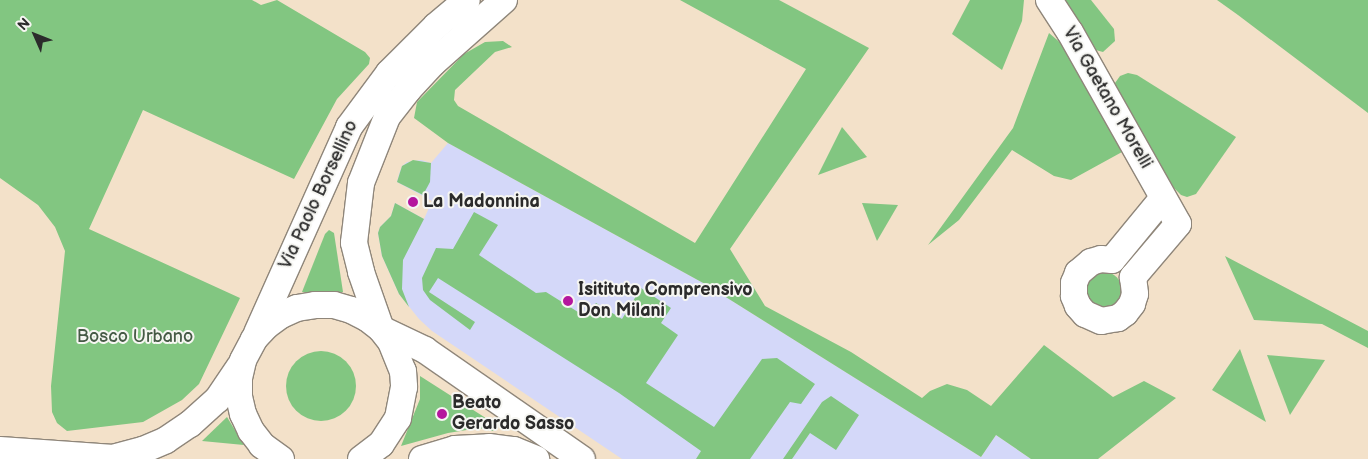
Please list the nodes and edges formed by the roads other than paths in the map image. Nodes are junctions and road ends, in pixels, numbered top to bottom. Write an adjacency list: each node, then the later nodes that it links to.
1 (466, 0): 6 (street, Via Paolo Borsellino)
2 (504, 0): 5 (street, Via Paolo Borsellino)
3 (1049, 0): 4 (street, Via Gaetano Morelli)
4 (1163, 198): 4 (street, Via Gaetano Morelli)
5 (381, 329): 6 (street); 10 (street); 13 (street)
6 (249, 350): 8 (street); 9 (street)
7 (0, 450): 8 (street)
8 (119, 458)
9 (281, 459)
10 (361, 459)
11 (422, 459): 12 (street)
12 (536, 459)
13 (582, 459)

